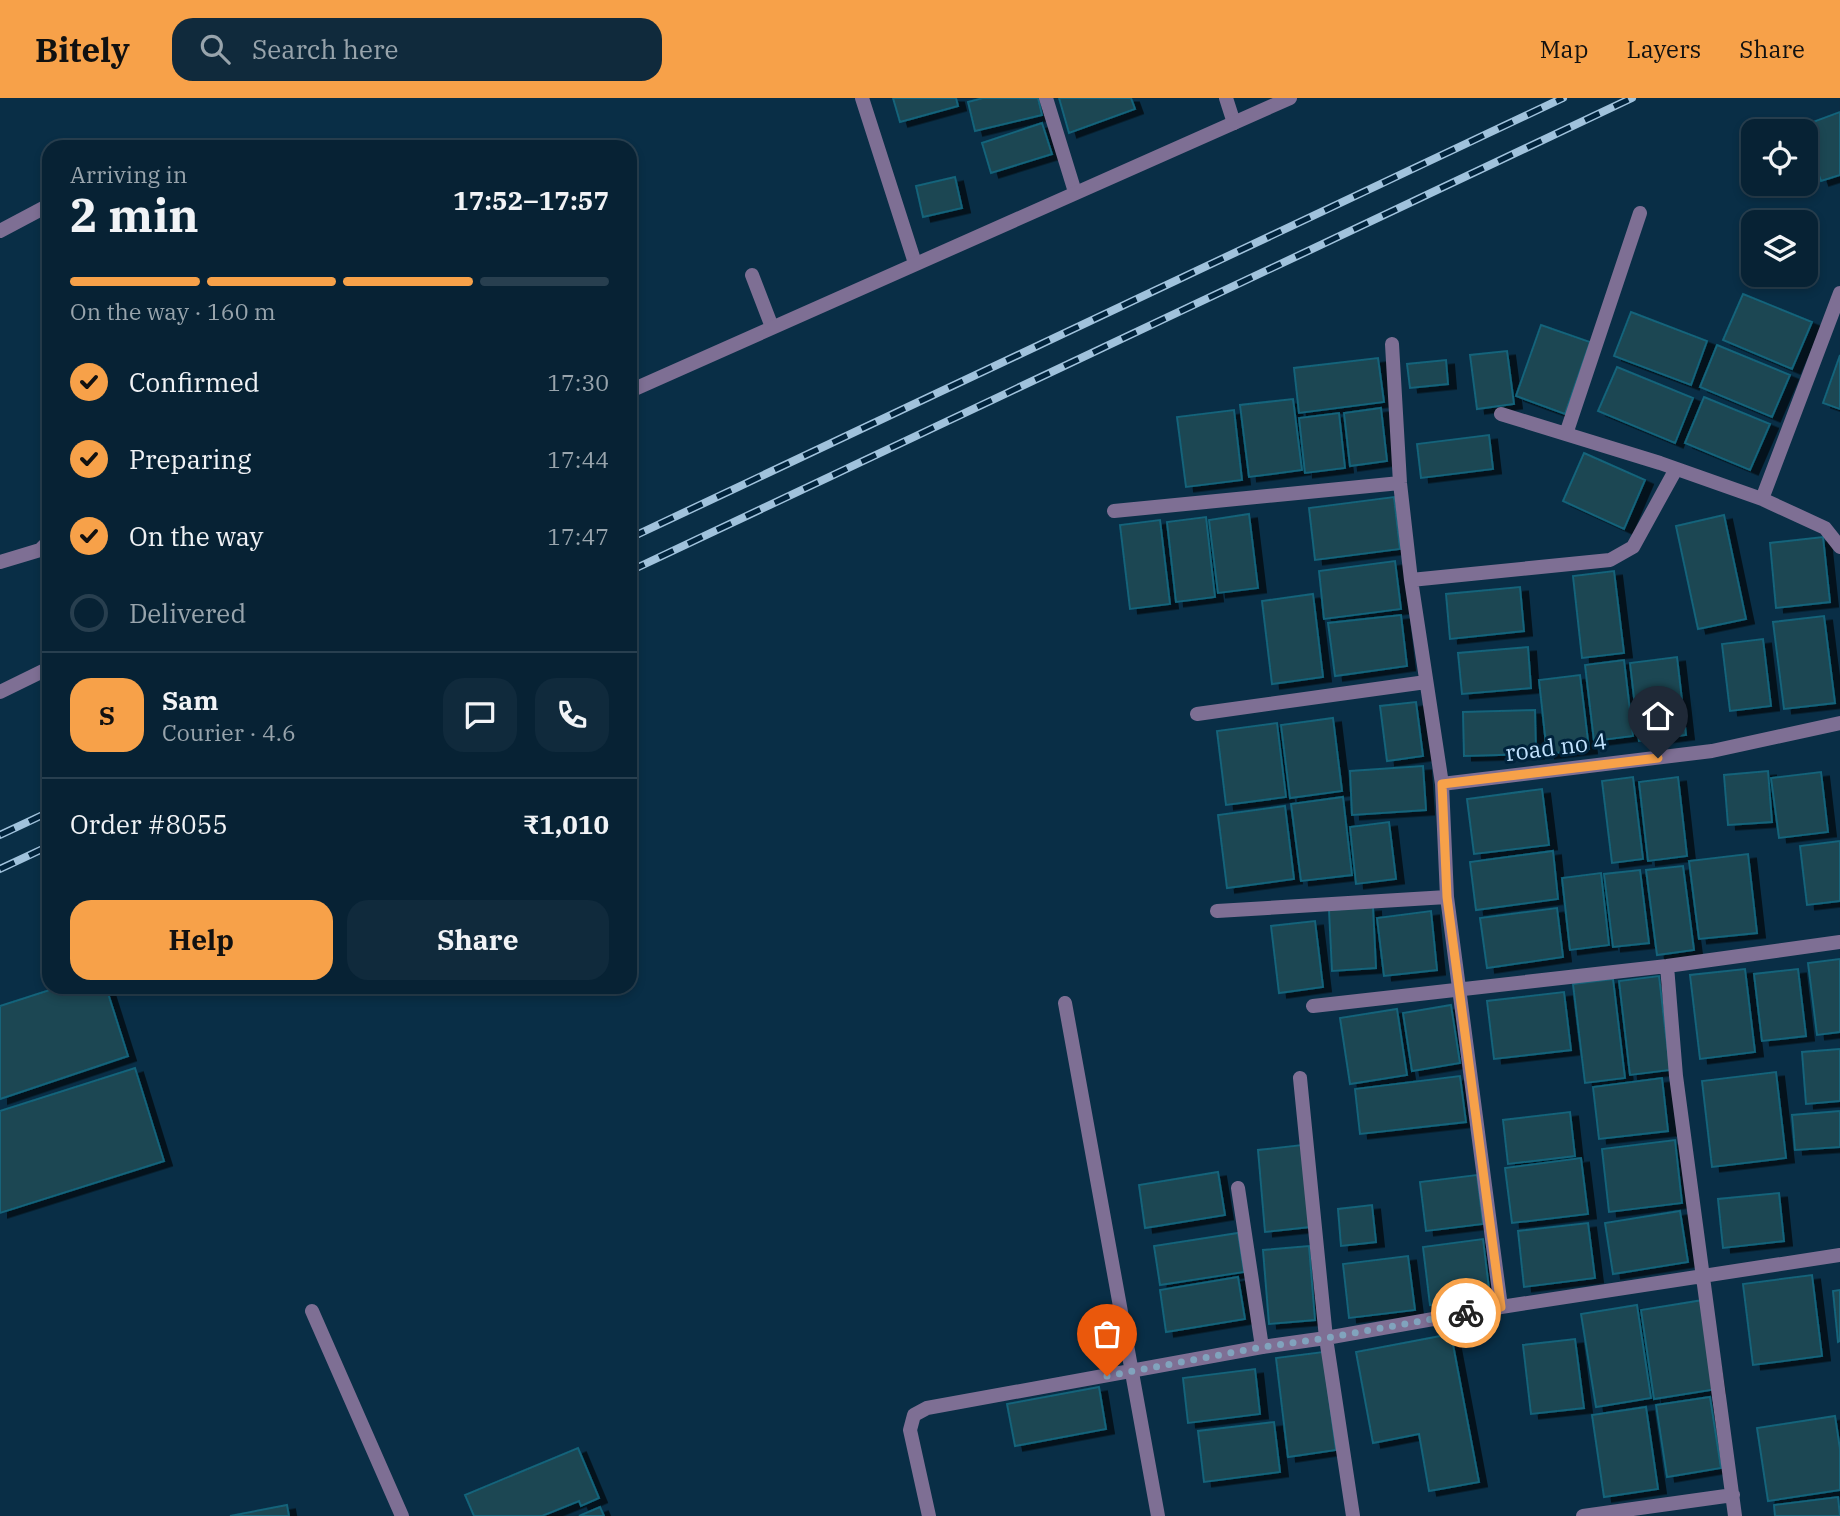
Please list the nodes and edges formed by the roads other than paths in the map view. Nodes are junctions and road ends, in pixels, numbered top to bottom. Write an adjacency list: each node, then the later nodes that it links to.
1 (862, 98): 10 (street)
2 (1046, 98): 6 (street)
3 (1226, 98): 5 (street)
4 (1290, 98): 5 (street)
5 (1234, 123): 6 (street)
6 (1075, 192): 10 (street)
7 (42, 209): 9 (street)
8 (1640, 213): 17 (street)
9 (0, 231)
10 (915, 263): 13 (street)
11 (752, 275): 13 (street)
12 (1840, 293): 20 (street)
13 (772, 327): 15 (street)
14 (1392, 344): 19 (street)
15 (637, 388)
16 (1502, 414): 17 (street)
17 (1566, 434): 18 (street)
18 (1676, 469): 20 (street); 25 (street)
19 (1400, 483): 21 (street); 25 (street)
20 (1762, 499): 22 (street)
21 (1114, 511)
22 (1840, 547)
23 (42, 548): 24 (street)
24 (0, 562)
25 (1411, 580): 27 (street)
26 (42, 671): 28 (street)
27 (1426, 682): 29 (street); 31 (street)
28 (0, 692)
29 (1197, 714)
30 (1840, 723): 31 (street, road no 4)
31 (1442, 784): 32 (street)
32 (1447, 897): 33 (street); 36 (street)
33 (1217, 911)
34 (1840, 942): 35 (street)
35 (1667, 966): 36 (street); 42 (street)
36 (1459, 988): 38 (street); 43 (street)
37 (1065, 1003): 47 (street)
38 (1313, 1006)
39 (1300, 1078): 45 (street)
40 (1238, 1188): 46 (street)
41 (1840, 1255): 42 (street)
42 (1704, 1275): 43 (street); 48 (street)
43 (1501, 1307): 45 (street)
44 (312, 1311): 49 (street)
45 (1326, 1338): 46 (street); 52 (street)
46 (1262, 1347): 47 (street)
47 (1133, 1371): 50 (street); 51 (street)
48 (1733, 1495): 53 (street); 54 (street)
49 (402, 1516)
50 (929, 1516)
51 (1158, 1516)
52 (1353, 1516)
53 (1583, 1516)
54 (1735, 1516)

